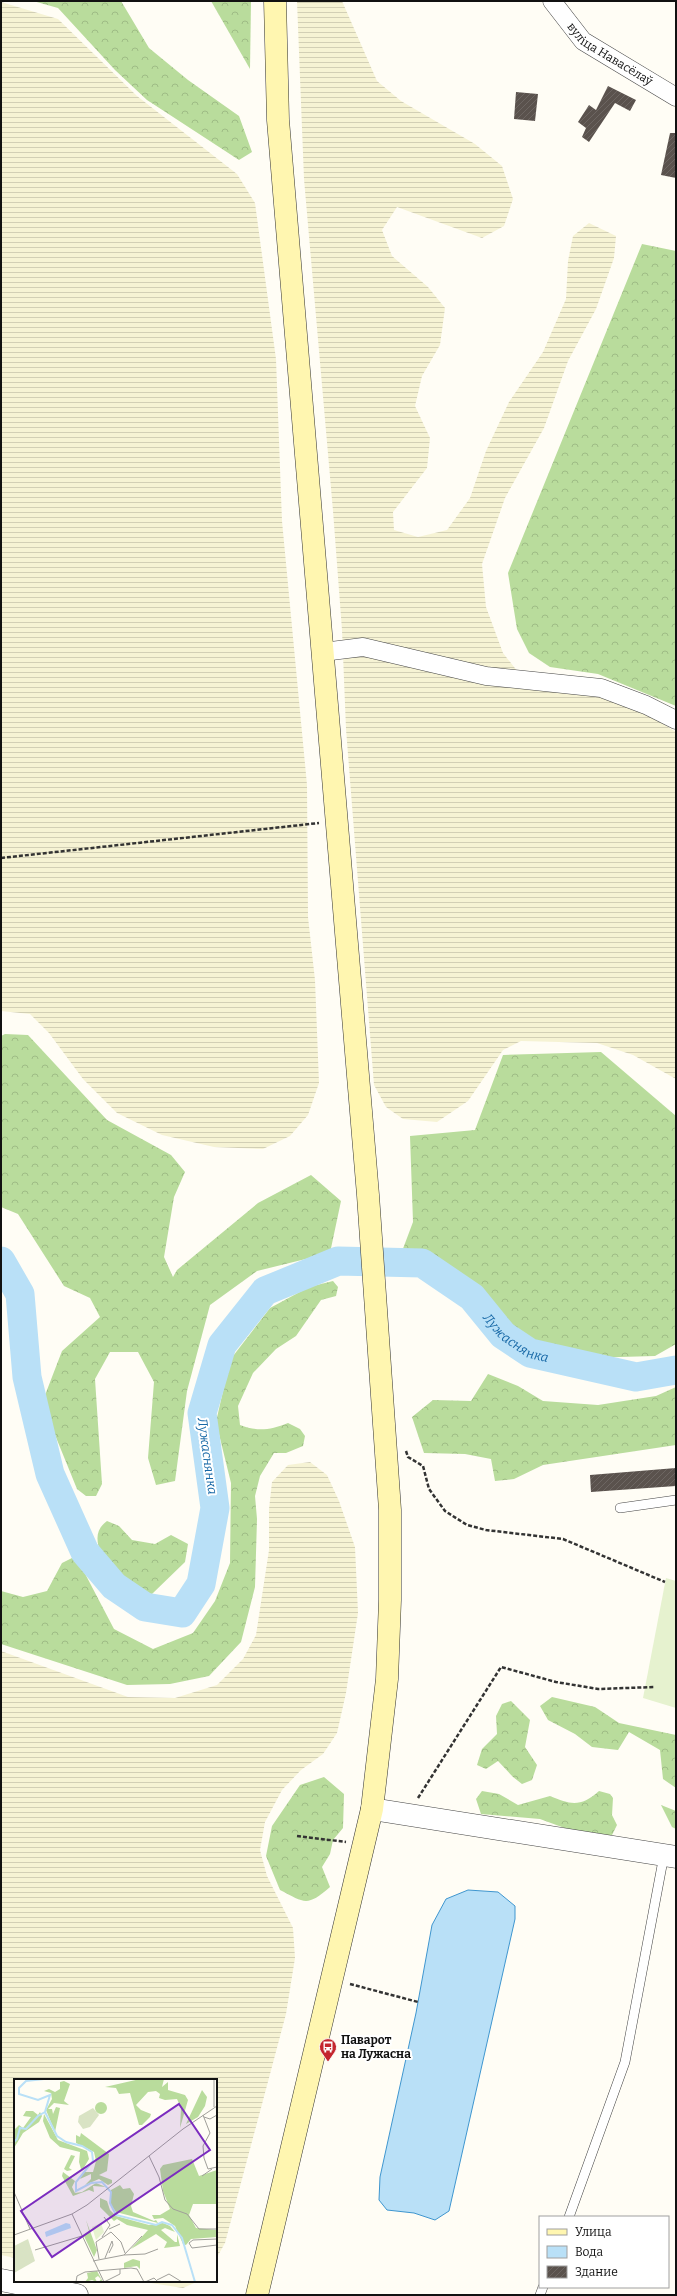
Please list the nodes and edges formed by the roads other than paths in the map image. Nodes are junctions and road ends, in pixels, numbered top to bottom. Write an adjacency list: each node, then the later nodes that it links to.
1 (275, 1): 4 (main road)
2 (552, 1): 3 (street, вуліца Навасёлаў)
3 (676, 97)
4 (322, 652): 5 (street); 8 (main road)
5 (676, 720)
6 (676, 1500): 7 (lane)
7 (620, 1508)
8 (372, 1809): 9 (street); 13 (main road)
9 (670, 1856): 10 (lane)
10 (568, 2216)
11 (1, 2280): 12 (street)
12 (77, 2295)
13 (257, 2295)

